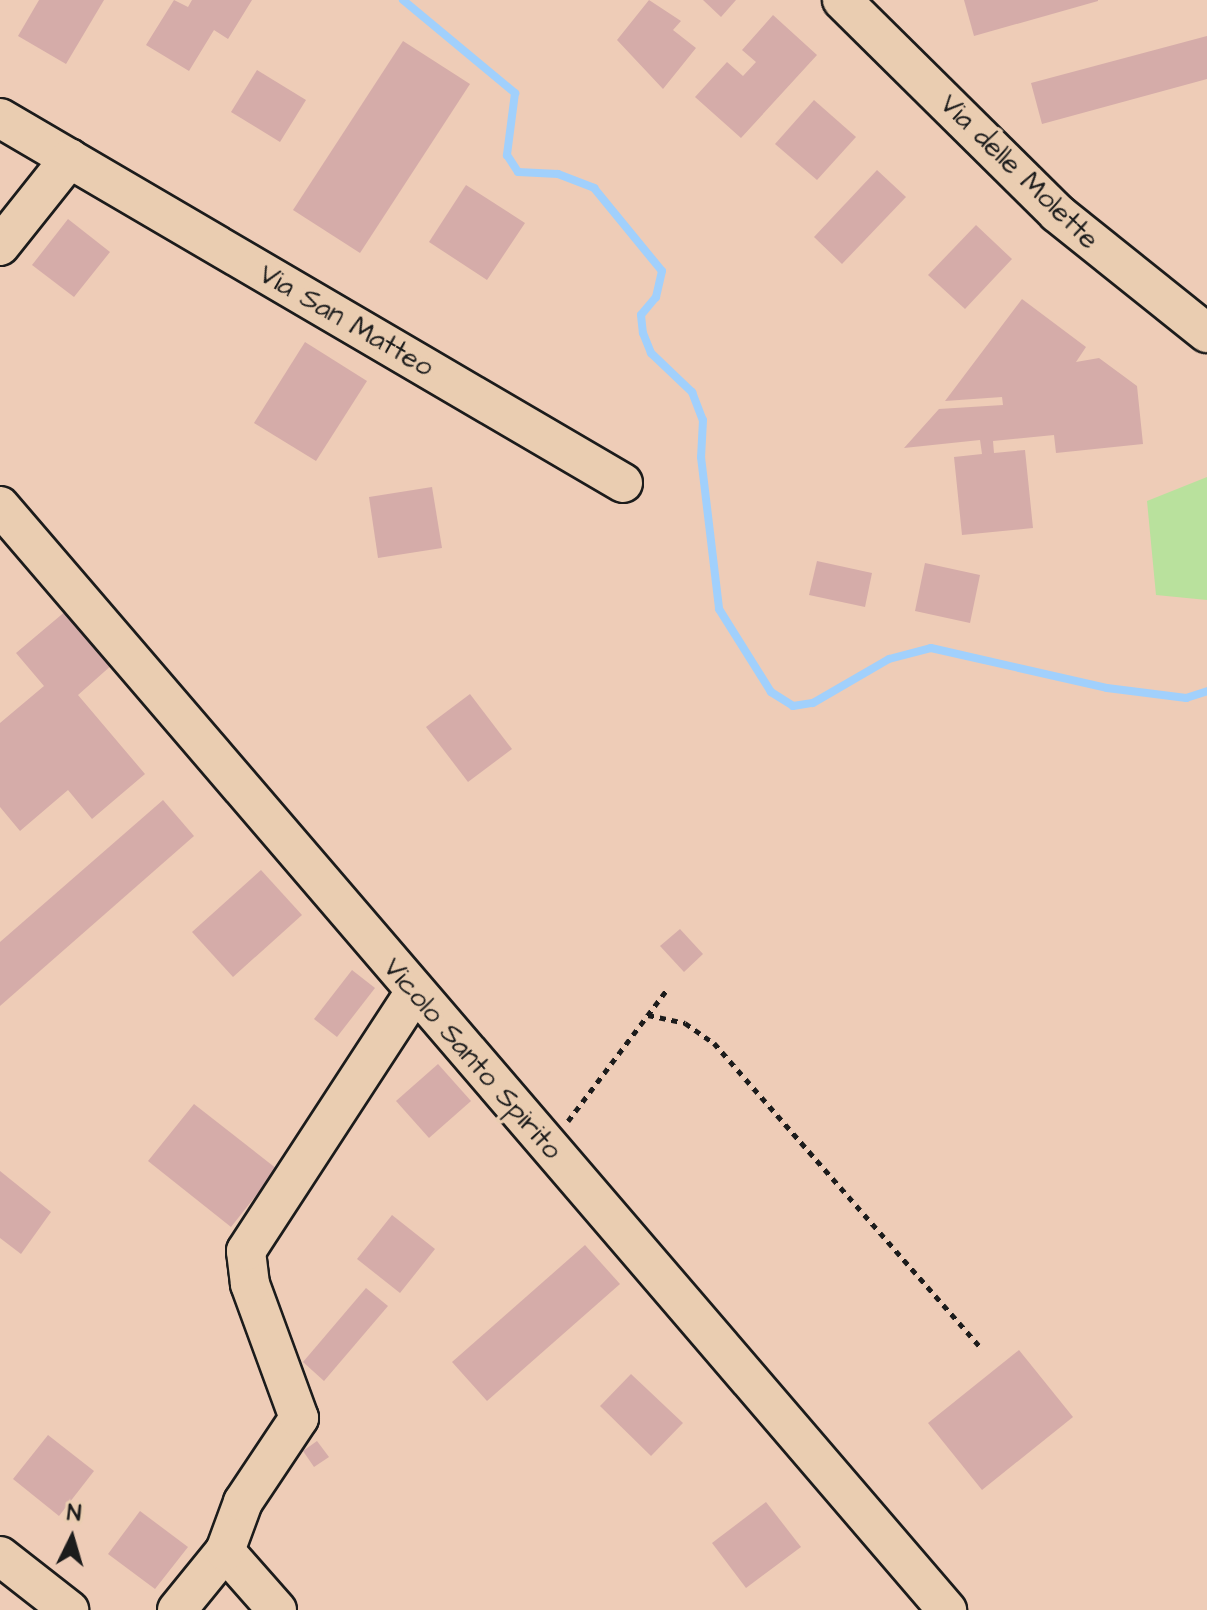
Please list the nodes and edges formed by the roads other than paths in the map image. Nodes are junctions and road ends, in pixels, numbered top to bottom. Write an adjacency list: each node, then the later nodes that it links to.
1 (842, 0): 5 (street, Via delle Molette)
2 (0, 118): 3 (street, Via San Matteo)
3 (70, 158): 4 (street); 6 (street, Via San Matteo)
4 (0, 246)
5 (1207, 333)
6 (623, 483)
7 (0, 506): 8 (street, Vicolo Santo Spirito)
8 (414, 993): 9 (street); 14 (street, Vicolo Santo Spirito)
9 (225, 1551): 12 (street); 13 (street)
10 (0, 1556): 11 (street)
11 (69, 1610)
12 (177, 1610)
13 (277, 1610)
14 (947, 1610)

